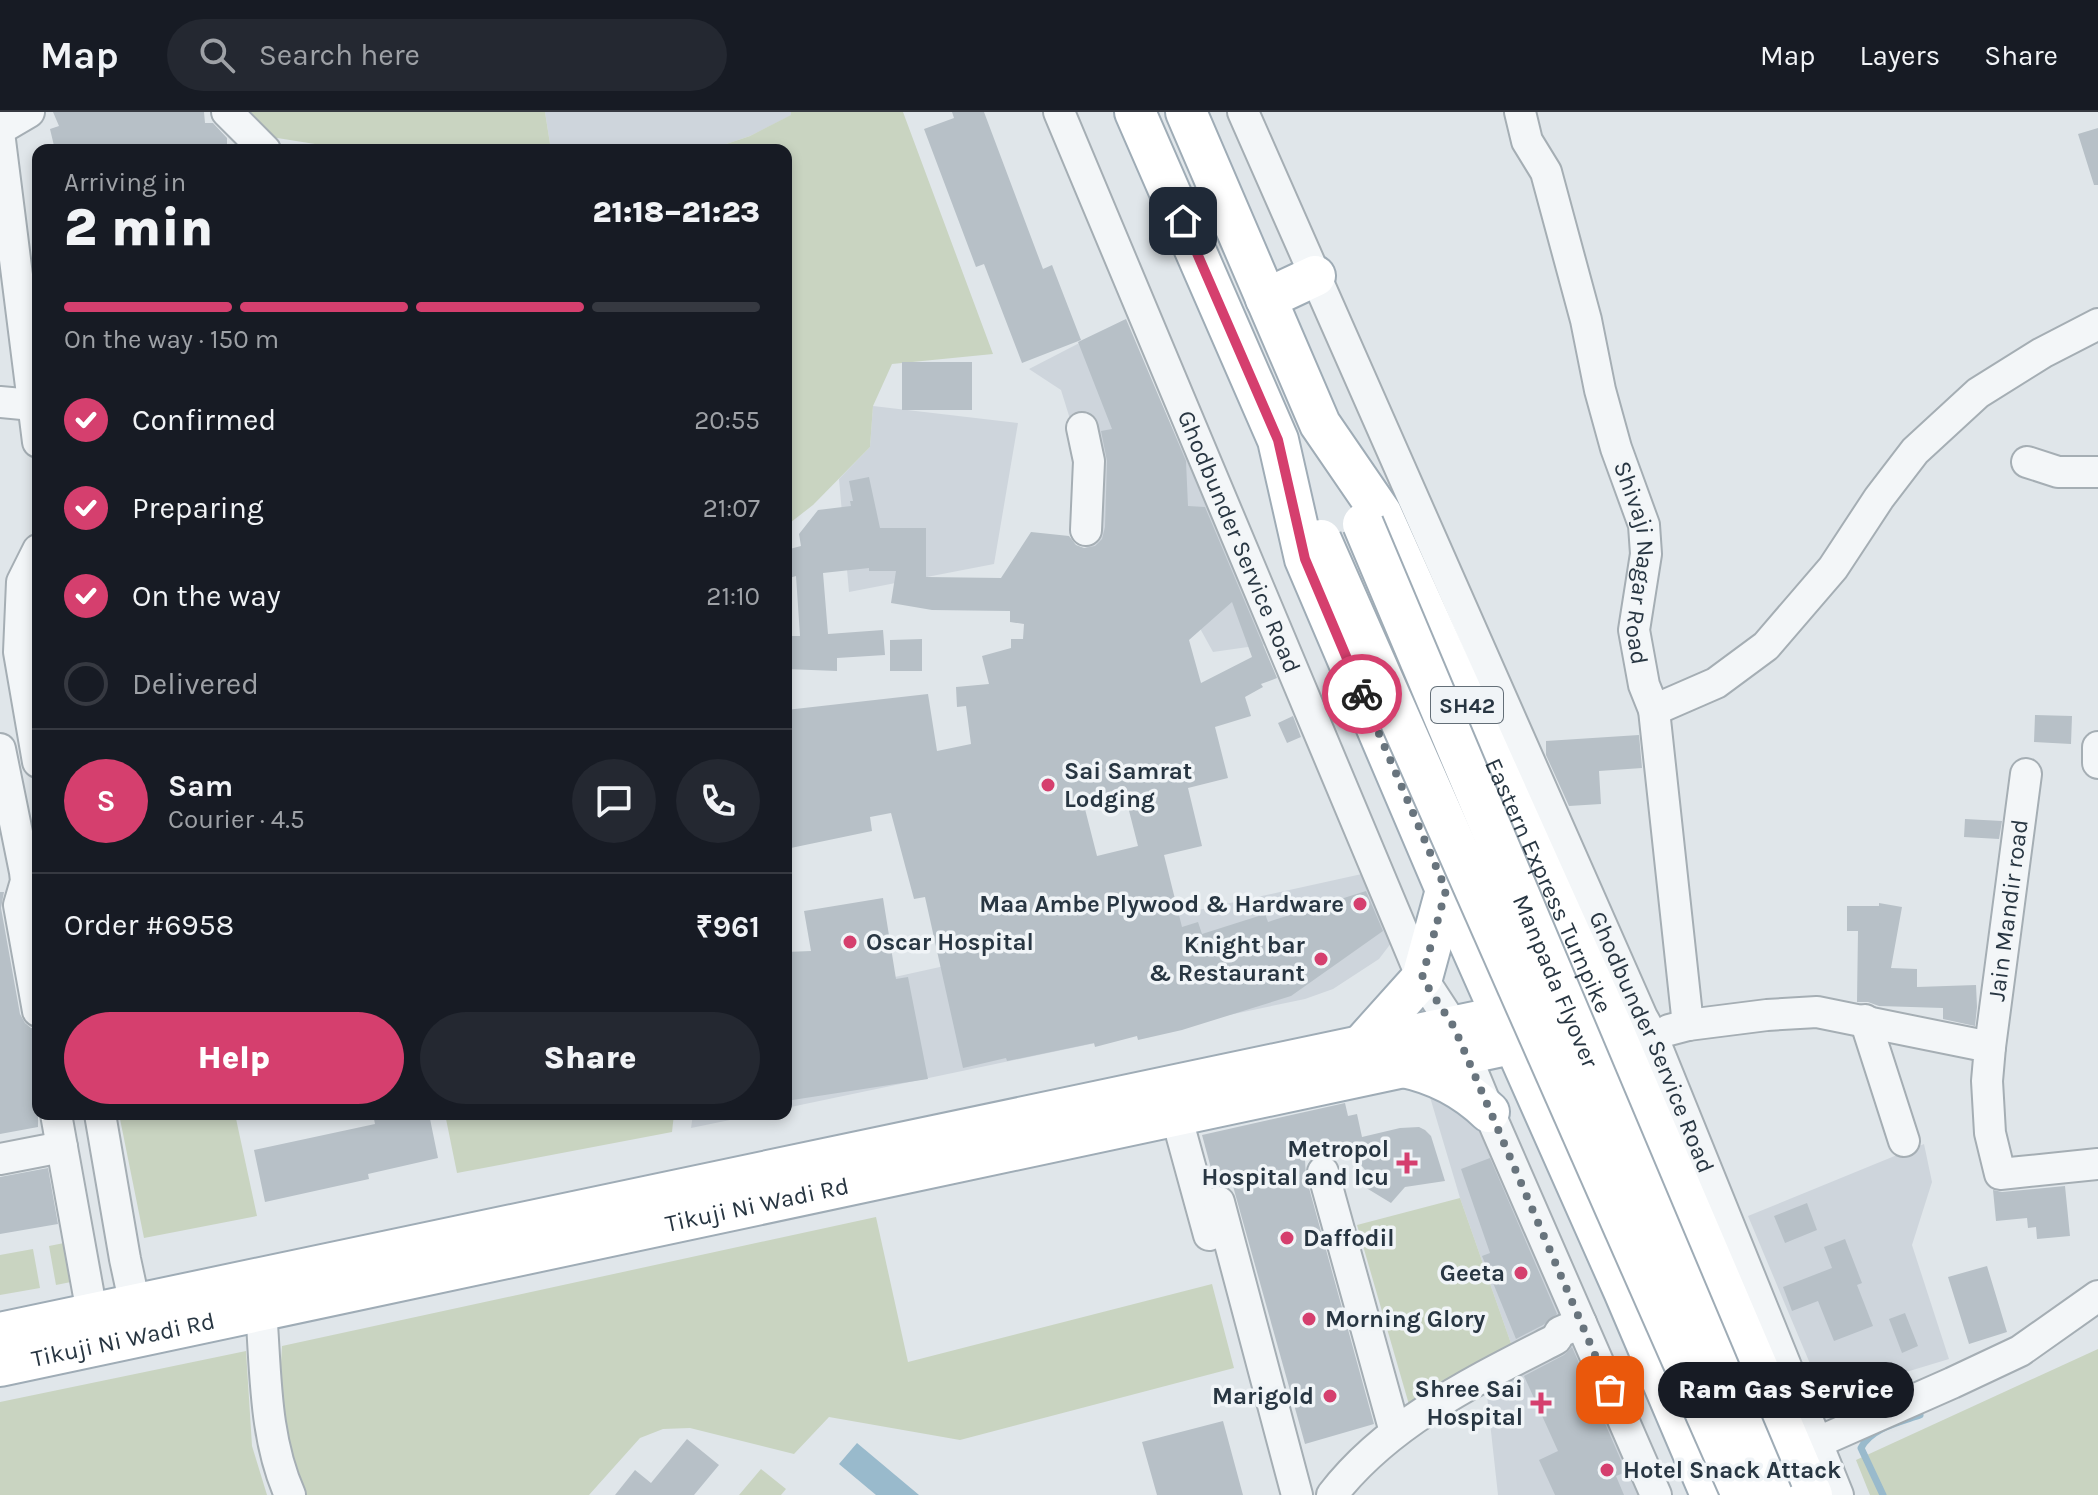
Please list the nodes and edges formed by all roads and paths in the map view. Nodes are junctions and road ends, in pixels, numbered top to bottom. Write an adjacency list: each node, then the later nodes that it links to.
1 (29, 112): 8 (street)
2 (227, 112): 10 (street)
3 (1059, 112): 33 (street, Ghodbunder Service Road)
4 (1135, 112): 19 (main road)
5 (1186, 112): 12 (main road, Eastern Express Turnpike / SH42)
6 (1243, 112): 11 (street, Ghodbunder Service Road)
7 (1520, 112): 24 (street, Shivaji Nagar Road)
8 (0, 129)
9 (0, 140): 14 (street)
10 (259, 144)
11 (1315, 276): 12 (main road); 38 (street, Ghodbunder Service Road)
12 (1266, 299): 17 (main road, Eastern Express Turnpike / SH42)
13 (2098, 324): 24 (street)
14 (32, 397)
15 (0, 402): 16 (street)
16 (32, 405)
17 (1320, 424): 34 (main road, Eastern Express Turnpike / SH42); 71 (main road, Manpada Flyover, bridge)
18 (1082, 428): 22 (street)
19 (1278, 440): 31 (main road); 70 (main road, Manpada Flyover, bridge)
20 (2027, 462): 21 (street)
21 (2098, 472)
22 (1086, 530)
23 (32, 562): 25 (street)
24 (1654, 710): 36 (street, Shivaji Nagar Road)
25 (32, 727)
26 (2098, 747): 28 (street)
27 (0, 749): 30 (street)
28 (2098, 763)
29 (2026, 774): 41 (street, Jain Mandir road)
30 (8, 832): 32 (street)
31 (1446, 890): 33 (main road); 37 (main road)
32 (32, 978)
33 (1422, 978): 39 (street, Ghodbunder Service Road); 40 (main road)
34 (1604, 1009): 37 (main road, Tikuji Ni Wadi Rd); 53 (main road, Eastern Express Turnpike / SH42)
35 (1865, 1020): 36 (street); 41 (street); 47 (street)
36 (1688, 1025): 38 (street)
37 (1508, 1030): 39 (main road, Tikuji Ni Wadi Rd); 54 (main road)
38 (1652, 1035): 64 (street, Ghodbunder Service Road)
39 (1460, 1040): 40 (main road, Tikuji Ni Wadi Rd); 42 (main road, Tikuji Ni Wadi Rd); 43 (street, Ghodbunder Service Road)
40 (1361, 1046): 58 (main road, Tikuji Ni Wadi Rd)
41 (1990, 1047): 50 (street, Jain Mandir road)
42 (1403, 1067): 43 (main road); 44 (main road, Tikuji Ni Wadi Rd)
43 (1489, 1112): 59 (street, Ghodbunder Service Road)
44 (1176, 1115): 56 (main road, Tikuji Ni Wadi Rd); 61 (street)
45 (57, 1120): 48 (street)
46 (101, 1120): 58 (street)
47 (1904, 1141)
48 (62, 1147): 49 (street); 57 (street)
49 (0, 1159)
50 (2097, 1169)
51 (1323, 1172): 63 (street)
52 (1219, 1202): 66 (street)
53 (1709, 1255): 54 (main road); 72 (main road, Eastern Express Turnpike / SH42)
54 (1624, 1291): 69 (main road)
55 (2098, 1296): 64 (street)
56 (261, 1310): 58 (main road, Tikuji Ni Wadi Rd); 65 (street)
57 (92, 1313): 58 (main road, Tikuji Ni Wadi Rd); 60 (main road, Tikuji Ni Wadi Rd)
58 (138, 1320): 62 (main road, Tikuji Ni Wadi Rd)
59 (1574, 1331): 63 (street); 68 (street, Ghodbunder Service Road)
60 (0, 1333)
61 (1242, 1364)
62 (0, 1366)
63 (1395, 1432): 67 (street)
64 (1816, 1443): 73 (street, Ghodbunder Service Road)
65 (290, 1495)
66 (1297, 1495)
67 (1332, 1495)
68 (1656, 1495)
69 (1711, 1495)
70 (1742, 1495)
71 (1772, 1495)
72 (1812, 1495)
73 (1838, 1495)

